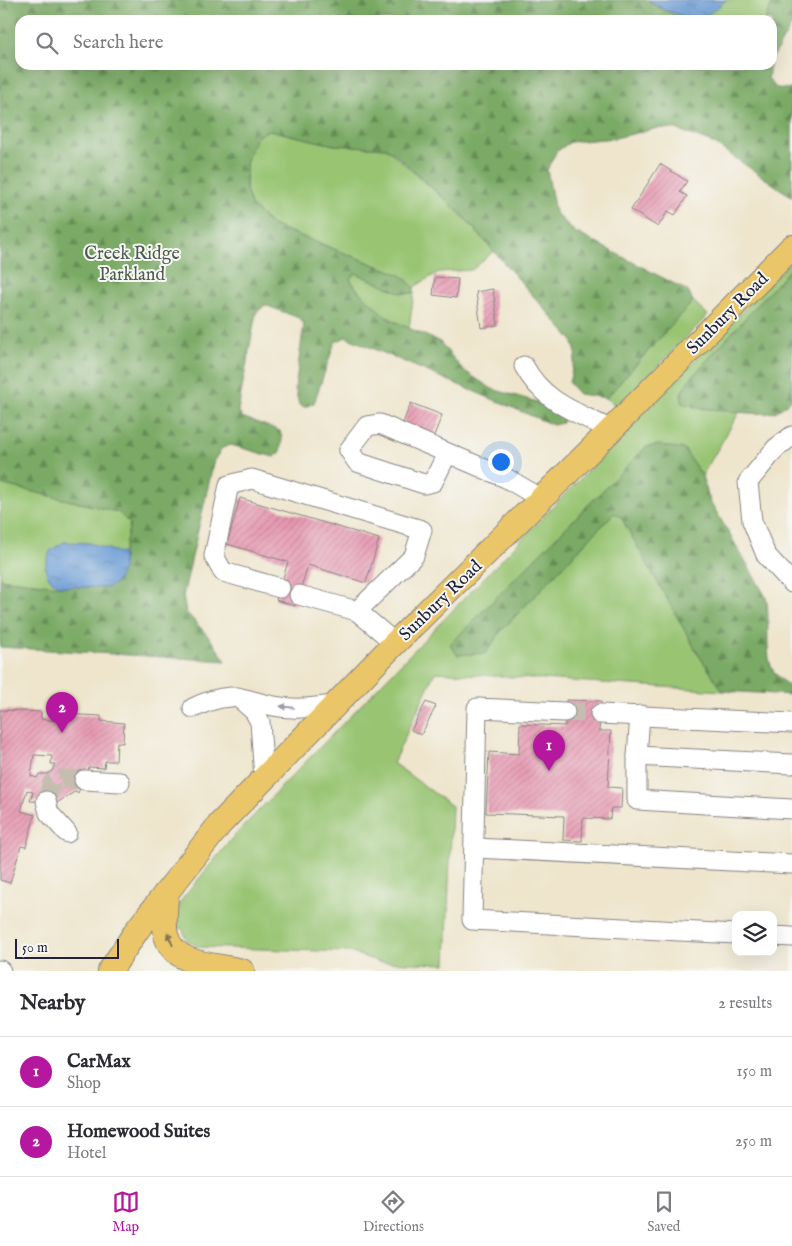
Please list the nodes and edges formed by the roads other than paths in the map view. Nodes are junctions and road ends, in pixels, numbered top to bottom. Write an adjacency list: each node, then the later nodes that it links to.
1 (792, 247): 3 (main road, Sunbury Road)
2 (524, 366): 3 (lane)
3 (611, 430): 6 (main road, Sunbury Road)
4 (792, 436): 7 (lane)
5 (447, 454): 5 (lane); 6 (lane)
6 (542, 499): 11 (main road, Sunbury Road)
7 (792, 583)
8 (280, 588): 10 (lane)
9 (299, 594): 10 (lane)
10 (357, 611): 11 (lane)
11 (395, 643): 13 (main road, Sunbury Road)
12 (238, 697): 13 (lane, one-way to 12); 14 (lane); 21 (lane)
13 (335, 705): 21 (main road, Sunbury Road)
14 (194, 708)
15 (565, 712): 27 (lane)
16 (600, 714): 17 (lane)
17 (640, 715): 18 (lane); 19 (lane)
18 (792, 723)
19 (637, 756): 20 (lane); 25 (lane)
20 (792, 764)
21 (264, 778): 29 (main road, Sunbury Road)
22 (84, 780): 23 (lane)
23 (120, 782)
24 (46, 801): 26 (lane)
25 (792, 810)
26 (67, 833)
27 (475, 848): 28 (lane); 30 (lane)
28 (792, 864)
29 (166, 892): 33 (main road, Sunbury Road); 34 (main road, one-way to 29)
30 (732, 934)
31 (777, 936): 32 (lane)
32 (792, 937)
33 (110, 971)
34 (242, 971)

